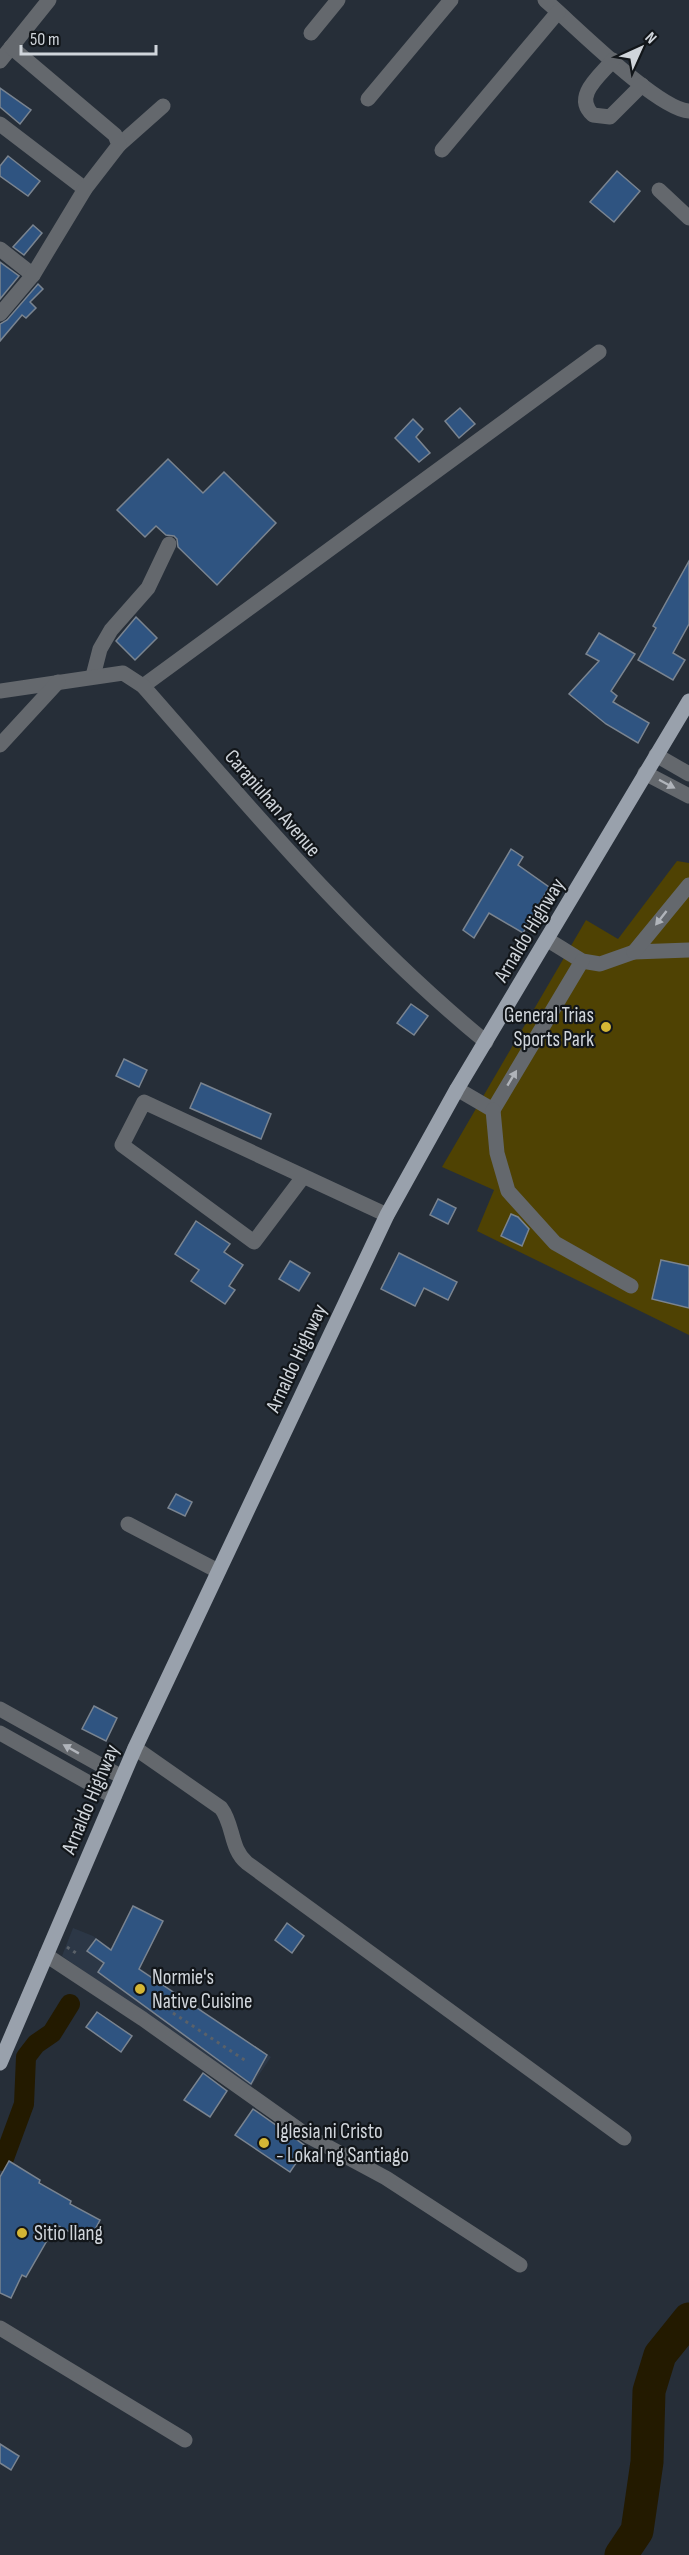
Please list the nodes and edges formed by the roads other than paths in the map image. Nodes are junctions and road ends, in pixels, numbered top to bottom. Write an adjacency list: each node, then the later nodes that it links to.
1 (49, 0): 7 (street)
2 (338, 0): 6 (street)
3 (451, 0): 11 (street)
4 (545, 0): 5 (street)
5 (558, 12): 9 (street); 16 (street)
6 (311, 33)
7 (11, 47): 8 (street); 15 (street)
8 (0, 60)
9 (613, 60): 10 (street); 10 (street)
10 (642, 85): 13 (street)
11 (368, 99)
12 (163, 106): 15 (street)
13 (689, 111)
14 (0, 124): 17 (street)
15 (119, 145): 17 (street)
16 (442, 150)
17 (86, 189): 21 (street)
18 (659, 190): 19 (street)
19 (689, 218)
20 (0, 249): 21 (street)
21 (33, 274): 22 (street)
22 (0, 314)
23 (599, 352): 27 (street)
24 (169, 544): 25 (street)
25 (93, 676): 26 (street, Carapiuhan Avenue); 27 (street, Carapiuhan Avenue)
26 (58, 682): 28 (street, Carapiuhan Avenue); 30 (street)
27 (143, 686): 40 (street, Carapiuhan Avenue)
28 (0, 691)
29 (689, 701): 31 (main road, Arnaldo Highway)
30 (0, 745)
31 (656, 755): 32 (main road, Arnaldo Highway); 33 (street)
32 (645, 773): 34 (street, one-way to 34); 36 (main road, Arnaldo Highway)
33 (689, 774)
34 (689, 796)
35 (689, 885): 38 (street, one-way to 38)
36 (548, 940): 39 (street); 40 (main road, Arnaldo Highway)
37 (689, 950): 38 (street)
38 (634, 952): 39 (street)
39 (582, 961): 42 (street, one-way to 39)
40 (486, 1042): 41 (main road, Arnaldo Highway)
41 (458, 1089): 42 (street); 44 (main road, Arnaldo Highway)
42 (493, 1110): 45 (street)
43 (303, 1177): 43 (street); 44 (street)
44 (387, 1215): 47 (main road, Arnaldo Highway)
45 (631, 1286)
46 (128, 1524): 47 (street)
47 (218, 1571): 50 (main road, Arnaldo Highway)
48 (0, 1708): 51 (street, one-way to 48)
49 (0, 1733): 52 (street)
50 (135, 1748): 51 (main road, Arnaldo Highway); 55 (street)
51 (123, 1777): 52 (main road, Arnaldo Highway)
52 (114, 1797): 53 (main road, Arnaldo Highway)
53 (46, 1955): 54 (main road, Arnaldo Highway); 56 (street)
54 (0, 2063)
55 (624, 2138)
56 (520, 2265)
57 (0, 2328): 58 (street)
58 (185, 2440)

